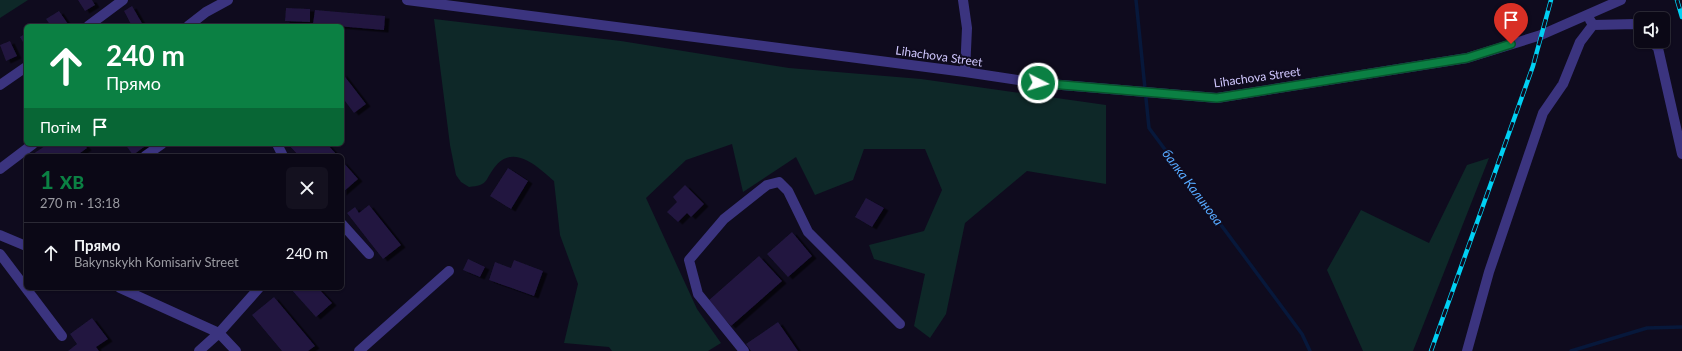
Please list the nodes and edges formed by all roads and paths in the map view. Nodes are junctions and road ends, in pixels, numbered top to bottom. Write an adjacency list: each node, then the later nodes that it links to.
1 (123, 0): 7 (street)
2 (228, 0): 8 (street)
3 (407, 0): 13 (street, Lihachova Street)
4 (963, 0): 13 (street)
5 (1621, 0): 6 (street, Lihachova Street)
6 (1586, 15): 10 (street); 13 (street, Lihachova Street)
7 (91, 24)
8 (191, 24)
9 (1634, 24): 10 (street)
10 (1593, 25): 37 (street)
11 (1658, 48): 18 (street)
12 (24, 68): 14 (street)
13 (965, 72)
14 (0, 85)
15 (30, 146): 19 (street)
16 (159, 146): 17 (street)
17 (148, 154)
18 (1682, 154)
19 (0, 169)
20 (344, 226): 24 (street)
21 (0, 235): 22 (street)
22 (24, 245)
23 (0, 254): 26 (street)
24 (369, 254)
25 (450, 271): 35 (street)
26 (24, 286)
27 (27, 290): 32 (street)
28 (124, 290): 31 (street)
29 (257, 290): 31 (street)
30 (900, 324): 36 (street)
31 (219, 333): 33 (street); 34 (street)
32 (62, 336)
33 (199, 351)
34 (236, 351)
35 (359, 351)
36 (744, 351)
37 (1467, 351)

